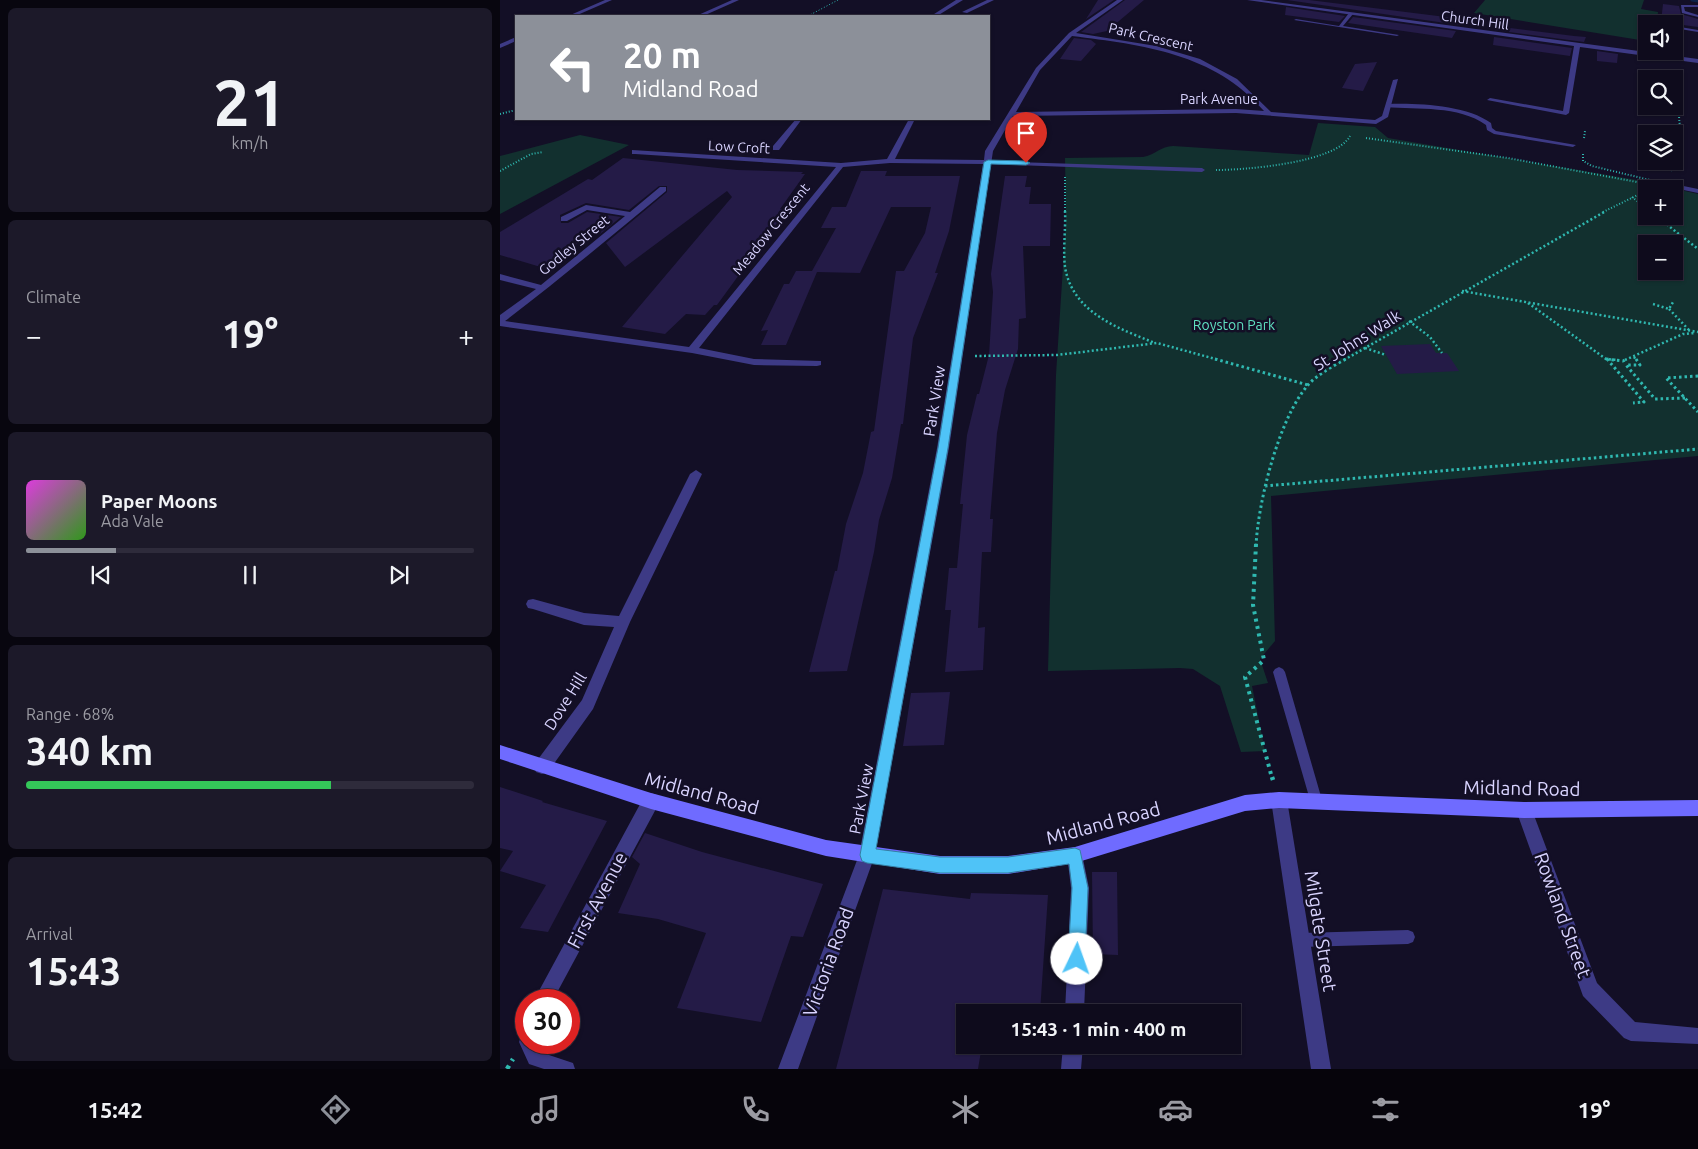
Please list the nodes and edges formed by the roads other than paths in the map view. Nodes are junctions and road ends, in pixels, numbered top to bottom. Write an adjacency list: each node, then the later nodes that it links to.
1 (610, 0): 11 (street)
2 (736, 0): 12 (street)
3 (960, 0): 8 (street)
4 (991, 0): 9 (street)
5 (1120, 0): 20 (street, Park View)
6 (1250, 0): 10 (street, Church Hill)
7 (1698, 6): 15 (lane)
8 (948, 8): 9 (street); 13 (street)
9 (965, 12): 14 (street)
10 (1351, 14): 17 (lane); 23 (street, Church Hill)
11 (573, 15)
12 (702, 15)
13 (936, 15)
14 (970, 15)
15 (1698, 16)
16 (1296, 20): 17 (lane)
17 (1340, 27): 21 (lane)
18 (1683, 28): 19 (lane)
19 (1698, 31)
20 (1071, 34): 29 (street, Park Crescent); 30 (street, Park View)
21 (1397, 35)
22 (515, 39): 24 (street)
23 (1577, 45): 25 (street, Church Hill); 27 (street)
24 (500, 46)
25 (1698, 61)
26 (1396, 80): 28 (street, Park Avenue)
27 (1490, 100)
28 (1388, 106): 29 (street, Park Avenue); 33 (lane)
29 (1268, 112): 30 (street, Park Avenue)
30 (1012, 114): 37 (street, Park View)
31 (798, 120): 34 (street)
32 (911, 120): 36 (street)
33 (1573, 145)
34 (776, 148)
35 (635, 152): 38 (street, Low Croft)
36 (890, 161): 37 (street); 38 (street)
37 (988, 162): 39 (lane); 63 (street, Park View)
38 (841, 165): 50 (street, Meadow Crescent)
39 (1202, 170)
40 (1683, 188): 42 (street)
41 (663, 189): 45 (street, Godley Street)
42 (1698, 191)
43 (596, 199): 44 (street)
44 (586, 207): 45 (street); 46 (street)
45 (632, 215): 48 (street, Godley Street)
46 (564, 219)
47 (500, 277): 48 (street)
48 (543, 288): 49 (street, Godley Street)
49 (500, 321): 50 (street)
50 (692, 350): 51 (street)
51 (817, 362)
52 (696, 474): 54 (street, Dove Hill)
53 (533, 604): 54 (street)
54 (623, 622): 57 (street, Dove Hill)
55 (1279, 672): 59 (lane)
56 (500, 752): 57 (main road, Midland Road)
57 (542, 767): 60 (main road, Midland Road)
58 (1279, 800): 59 (main road, Midland Road); 64 (main road, Midland Road); 66 (street, Milgate Street)
59 (1316, 800): 62 (main road, Midland Road)
60 (651, 801): 63 (main road, Midland Road); 67 (street, First Avenue)
61 (1698, 808): 62 (main road, Midland Road)
62 (1524, 810): 69 (street, Rowland Street)
63 (867, 855): 64 (main road, Midland Road); 73 (street, Victoria Road)
64 (1075, 855): 68 (street)
65 (1408, 937): 66 (lane)
66 (1301, 940): 75 (street, Milgate Street)
67 (549, 989)
68 (1074, 1004)
69 (1695, 1036)
70 (534, 1054): 72 (lane)
71 (1072, 1054): 74 (street)
72 (567, 1069)
73 (788, 1069)
74 (1071, 1069)
75 (1322, 1069)

